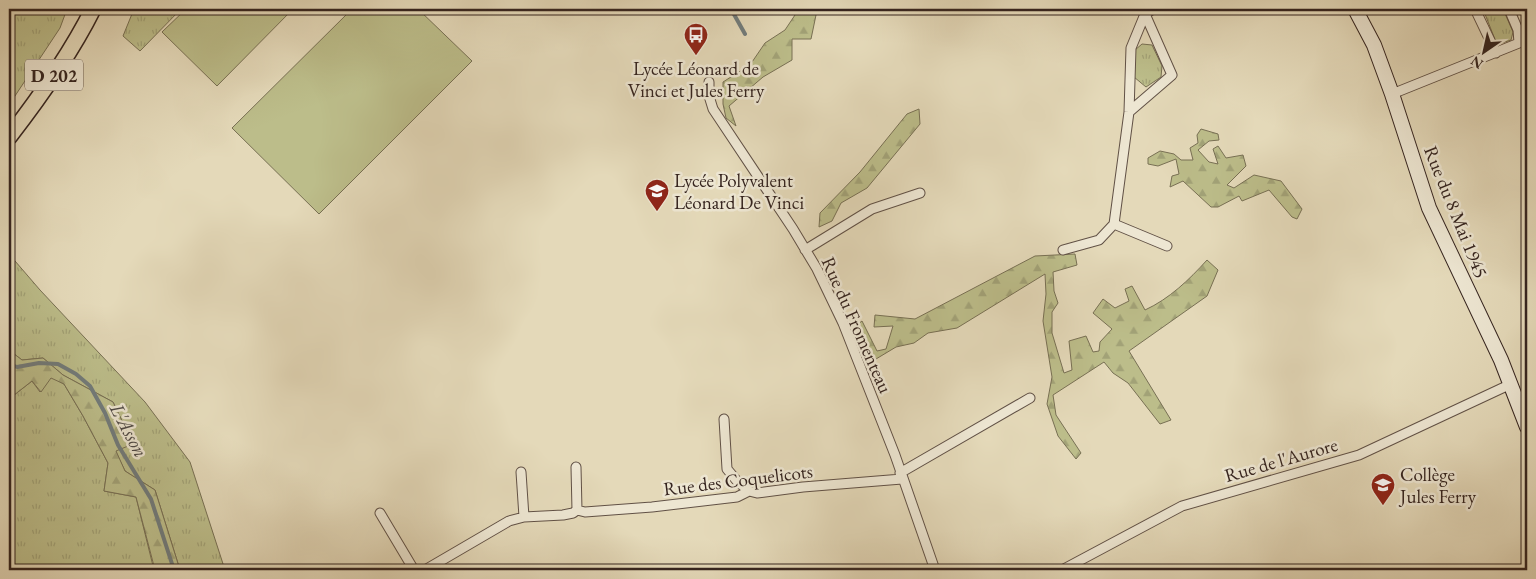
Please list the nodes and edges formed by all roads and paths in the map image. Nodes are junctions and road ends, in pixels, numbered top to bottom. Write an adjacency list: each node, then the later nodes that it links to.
1 (92, 9): 11 (main road, D 202)
2 (1355, 9): 9 (main road, Rue du 8 Mai 1945)
3 (1475, 9): 7 (street)
4 (1509, 9): 6 (street)
5 (1149, 11): 10 (street); 10 (street)
6 (1523, 41): 7 (street)
7 (1496, 53): 9 (street)
8 (709, 82): 15 (street, Rue du Fromenteau)
9 (1392, 94): 17 (main road, Rue du 8 Mai 1945)
10 (1129, 112): 13 (street)
11 (9, 137)
12 (920, 193): 15 (street)
13 (1114, 224): 14 (street); 16 (street)
14 (1167, 246)
15 (805, 250): 23 (street, Rue du Fromenteau)
16 (1063, 250)
17 (1511, 384): 20 (main road, Rue du 8 Mai 1945); 31 (street, Rue de l'Aurore)
18 (1030, 398): 23 (street)
19 (724, 419): 24 (street)
20 (1527, 428)
21 (576, 467): 25 (street)
22 (521, 472): 27 (street)
23 (901, 476): 24 (street, Rue des Coquelicots); 30 (street, Rue du Fromenteau)
24 (749, 491): 25 (street, Rue des Coquelicots)
25 (577, 510): 27 (street, Rue des Coquelicots)
26 (380, 513): 28 (street)
27 (524, 517): 29 (street, Rue des Coquelicots)
28 (414, 570)
29 (425, 570)
30 (935, 570)
31 (1062, 570)

